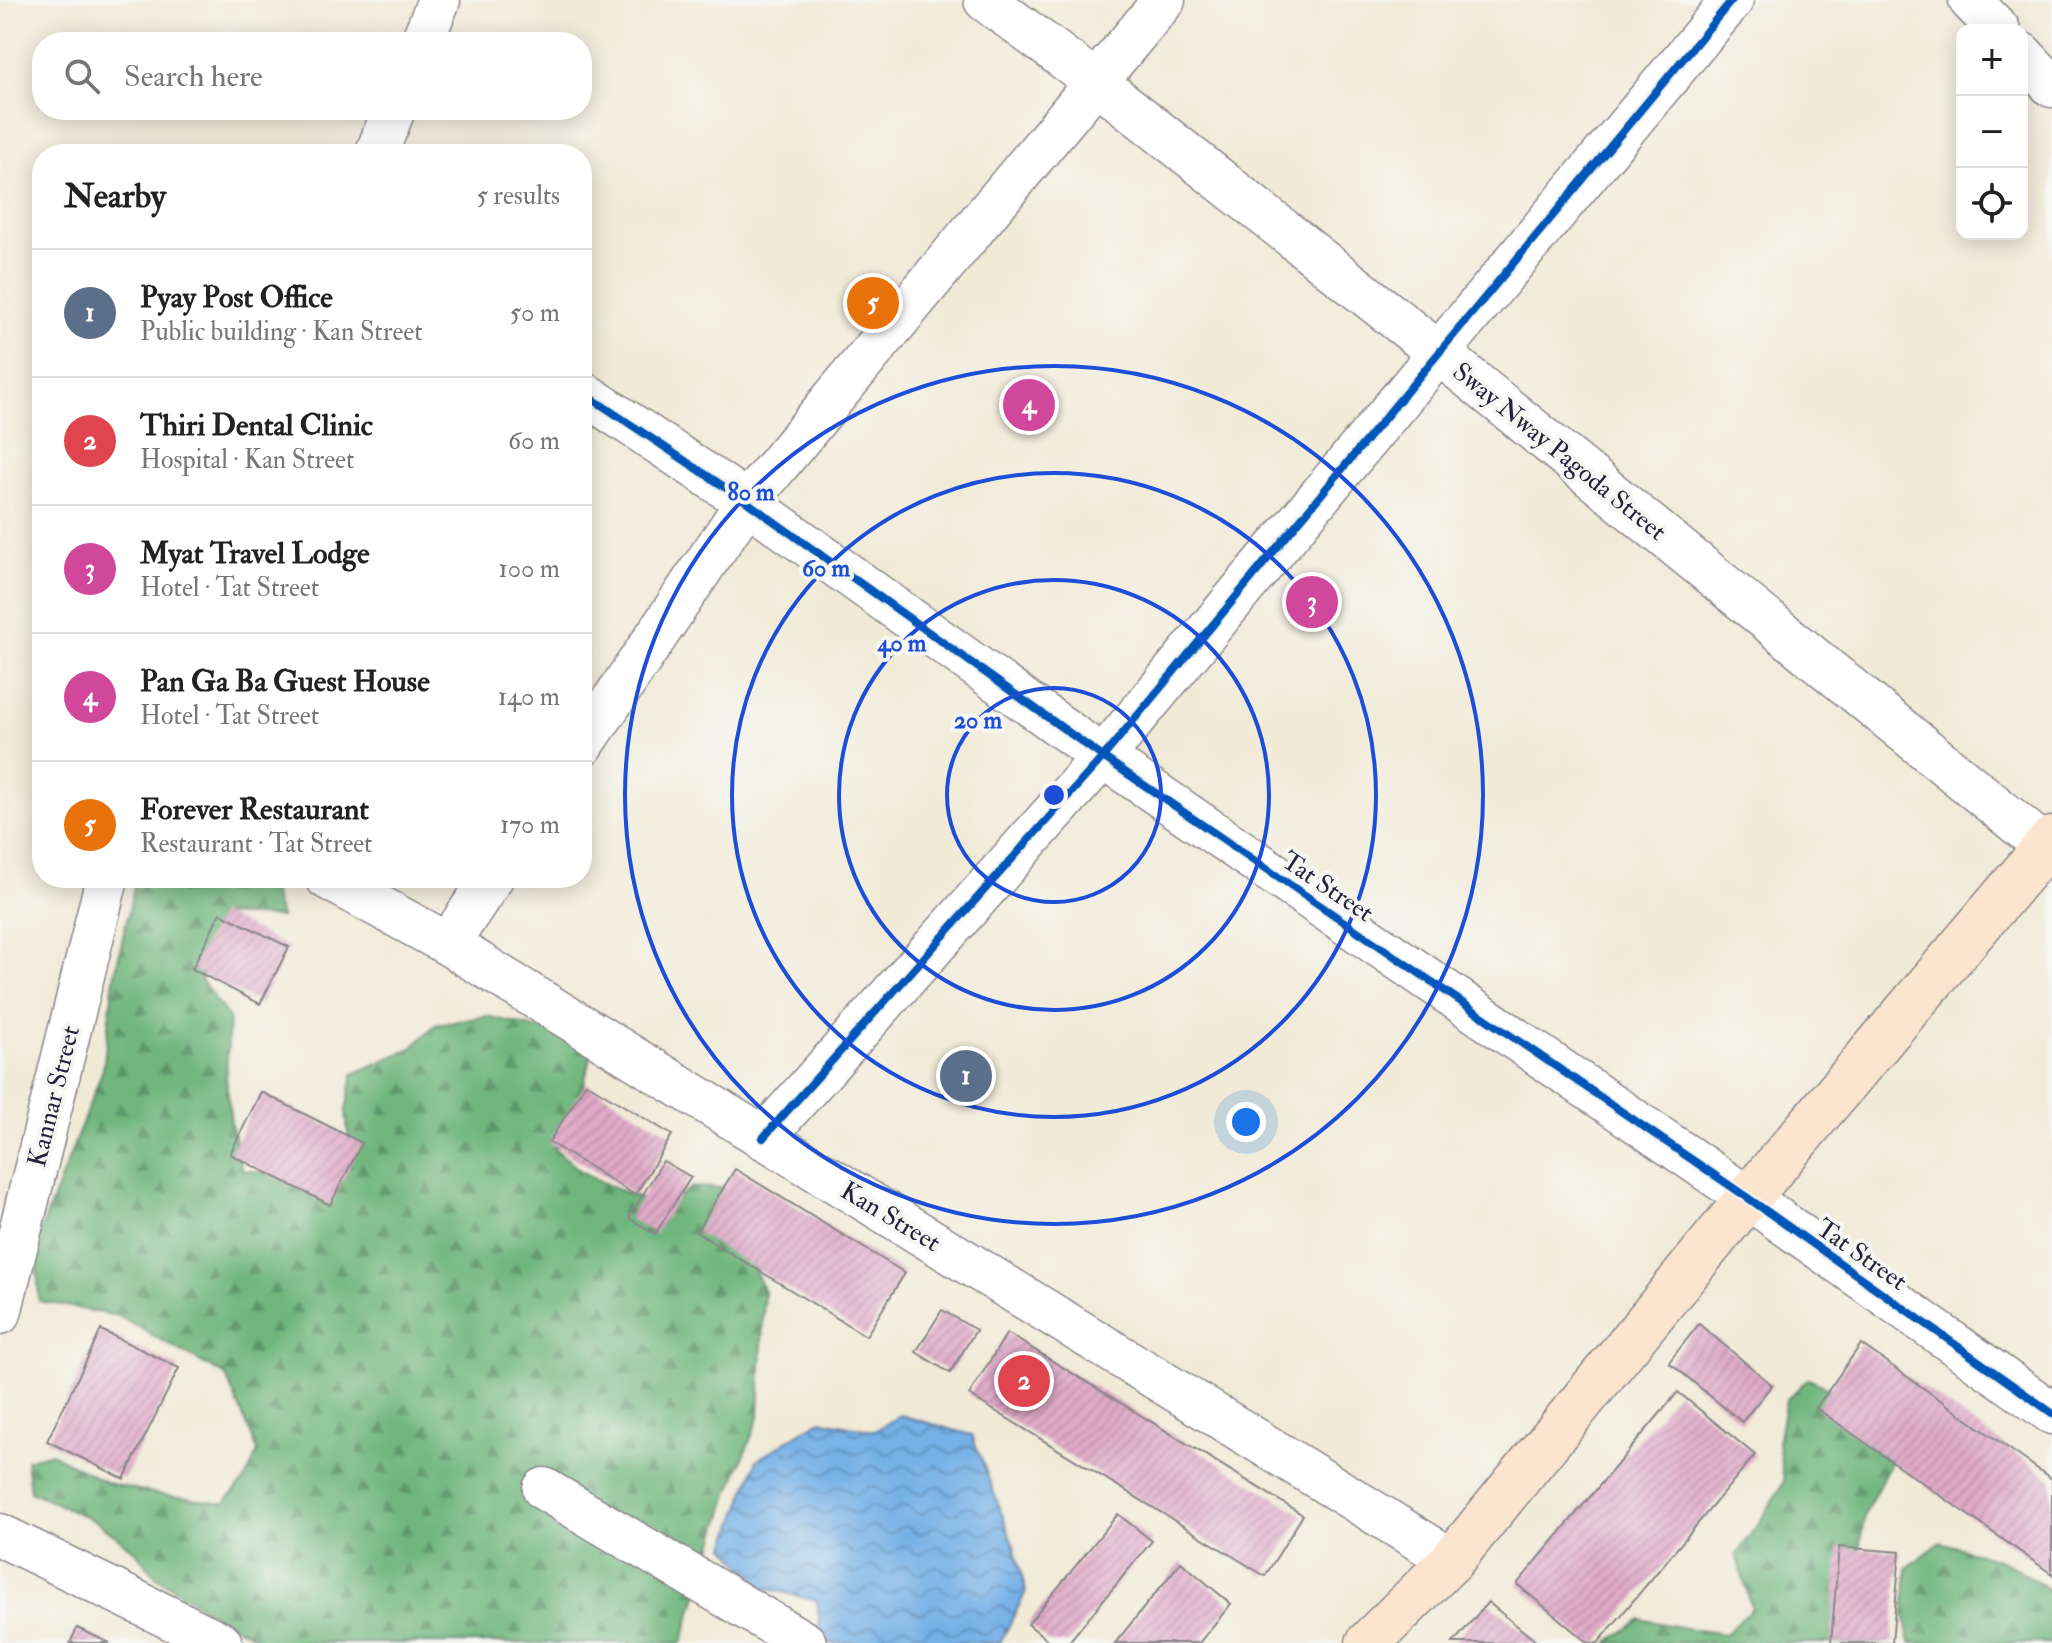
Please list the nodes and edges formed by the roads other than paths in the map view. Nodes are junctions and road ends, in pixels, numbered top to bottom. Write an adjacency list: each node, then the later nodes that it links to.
1 (439, 0): 7 (street)
2 (985, 0): 9 (street, Sway Nway Pagoda Street)
3 (1164, 0): 9 (street)
4 (1732, 0): 13 (street)
5 (1970, 0): 6 (street)
6 (1993, 24)
7 (426, 32)
8 (2028, 60): 10 (street)
9 (1096, 82): 13 (street, Sway Nway Pagoda Street); 15 (street)
10 (2052, 85)
11 (390, 120): 12 (street)
12 (380, 144)
13 (1439, 353): 17 (street); 18 (street, Sway Nway Pagoda Street)
14 (592, 399): 15 (street, Tat Street)
15 (747, 502): 16 (street); 17 (street, Tat Street)
16 (592, 731)
17 (1103, 757): 23 (street); 24 (street, Tat Street)
18 (2050, 845): 24 (street)
19 (105, 888): 25 (street, Kannar Street)
20 (345, 888): 22 (street, Kan Street)
21 (485, 888): 22 (street)
22 (448, 944): 23 (street, Kan Street)
23 (763, 1138): 29 (street, Kan Street)
24 (1748, 1198): 26 (street, Tat Street); 29 (street)
25 (0, 1313)
26 (2052, 1413)
27 (544, 1489): 31 (street)
28 (0, 1535): 30 (street)
29 (1452, 1560): 32 (street)
30 (221, 1643)
31 (805, 1643)
32 (1368, 1643)

